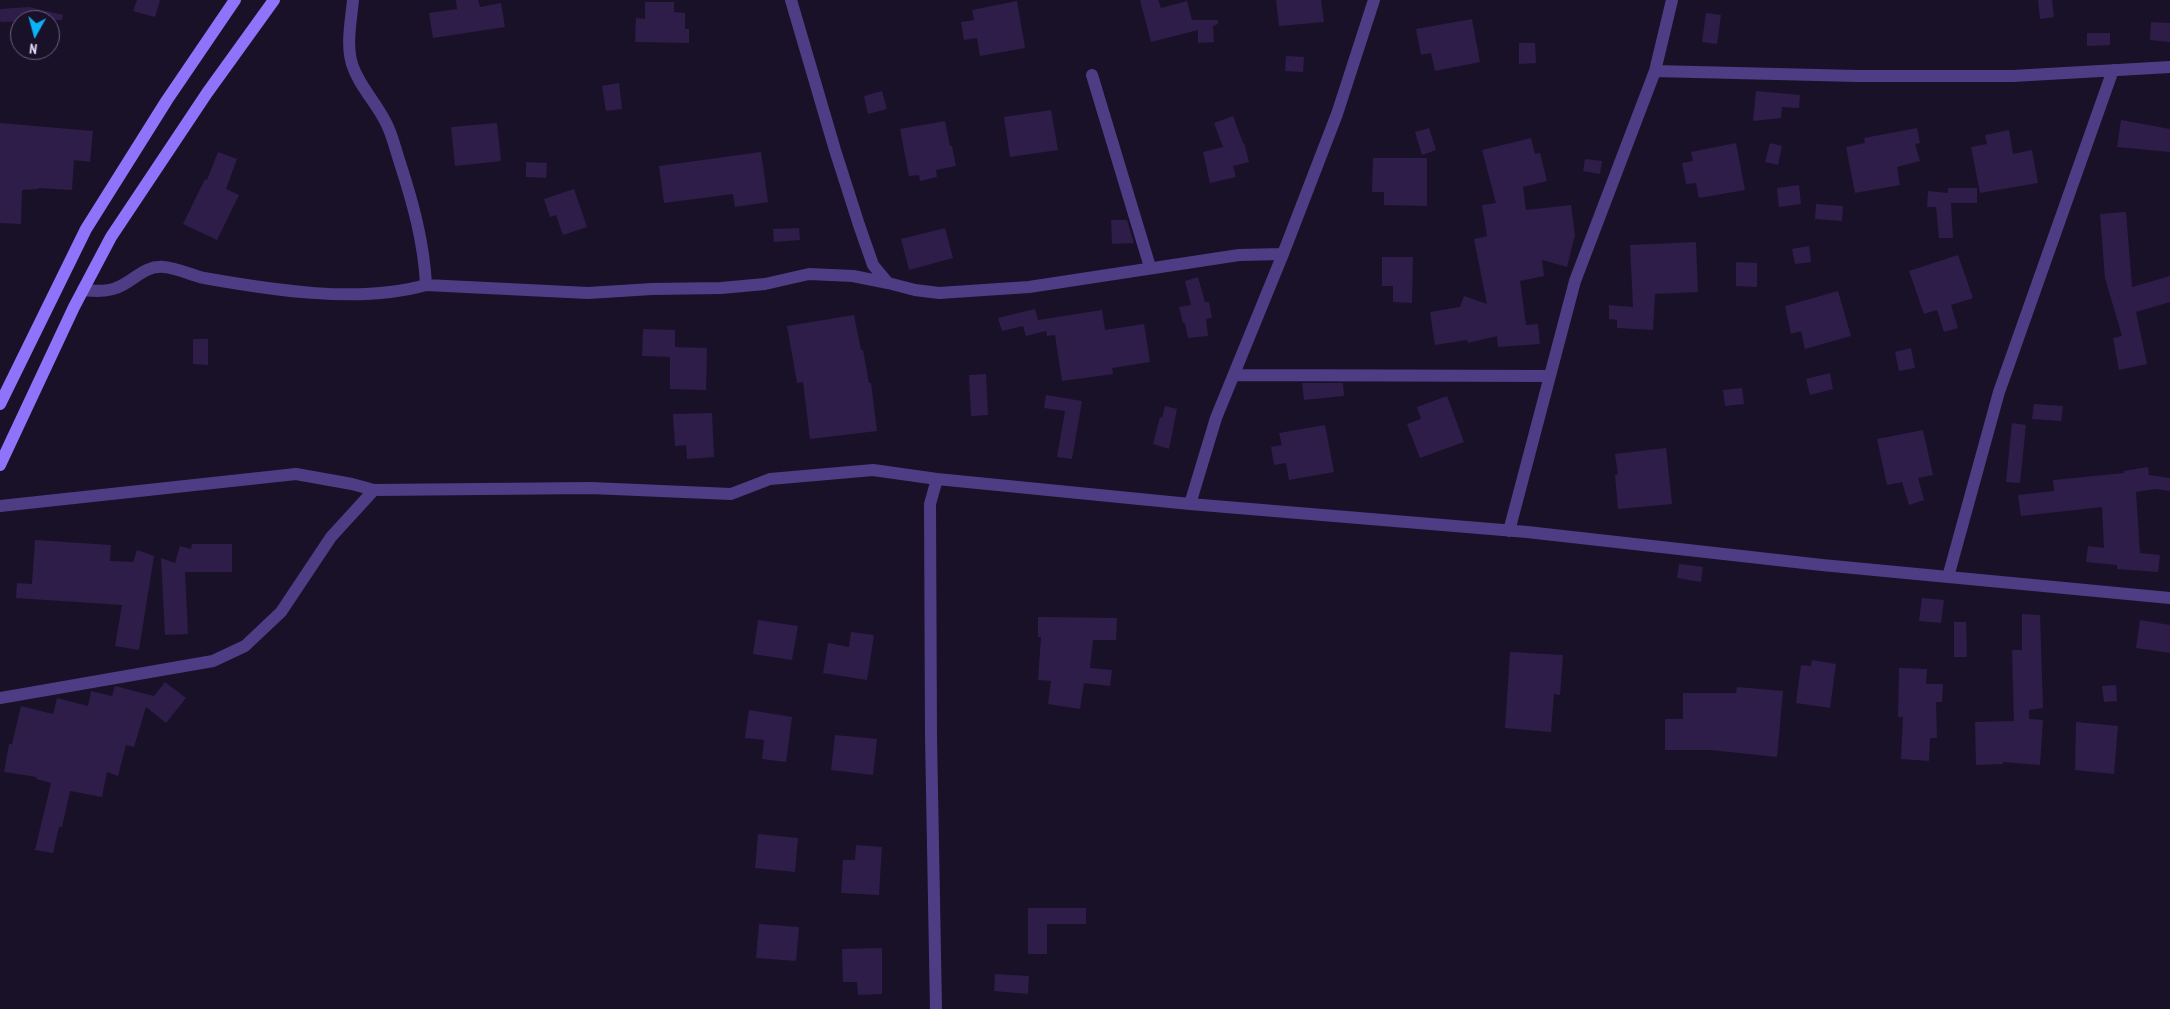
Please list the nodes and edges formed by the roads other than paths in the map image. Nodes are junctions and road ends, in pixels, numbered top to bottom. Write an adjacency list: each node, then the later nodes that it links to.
1 (235, 0): 18 (main road)
2 (274, 0): 15 (main road)
3 (353, 0): 14 (street)
4 (791, 0): 13 (street)
5 (1374, 0): 11 (street)
6 (1672, 0): 9 (street)
7 (2170, 67): 8 (street)
8 (2113, 70): 9 (street); 25 (street)
9 (1655, 71): 17 (street)
10 (1092, 76): 12 (street)
11 (1283, 254): 12 (street); 16 (street)
12 (1150, 267): 13 (street)
13 (888, 283): 14 (street)
14 (426, 285): 15 (street)
15 (83, 290): 19 (main road)
16 (1234, 375): 17 (street); 22 (street)
17 (1550, 376): 24 (street)
18 (0, 404)
19 (0, 465)
20 (937, 479): 21 (street); 22 (street); 28 (street)
21 (374, 490): 23 (street); 27 (street)
22 (1190, 504): 24 (street)
23 (0, 506)
24 (1509, 531): 25 (street)
25 (1948, 577): 26 (street)
26 (2170, 598)
27 (0, 698)
28 (936, 1009)

